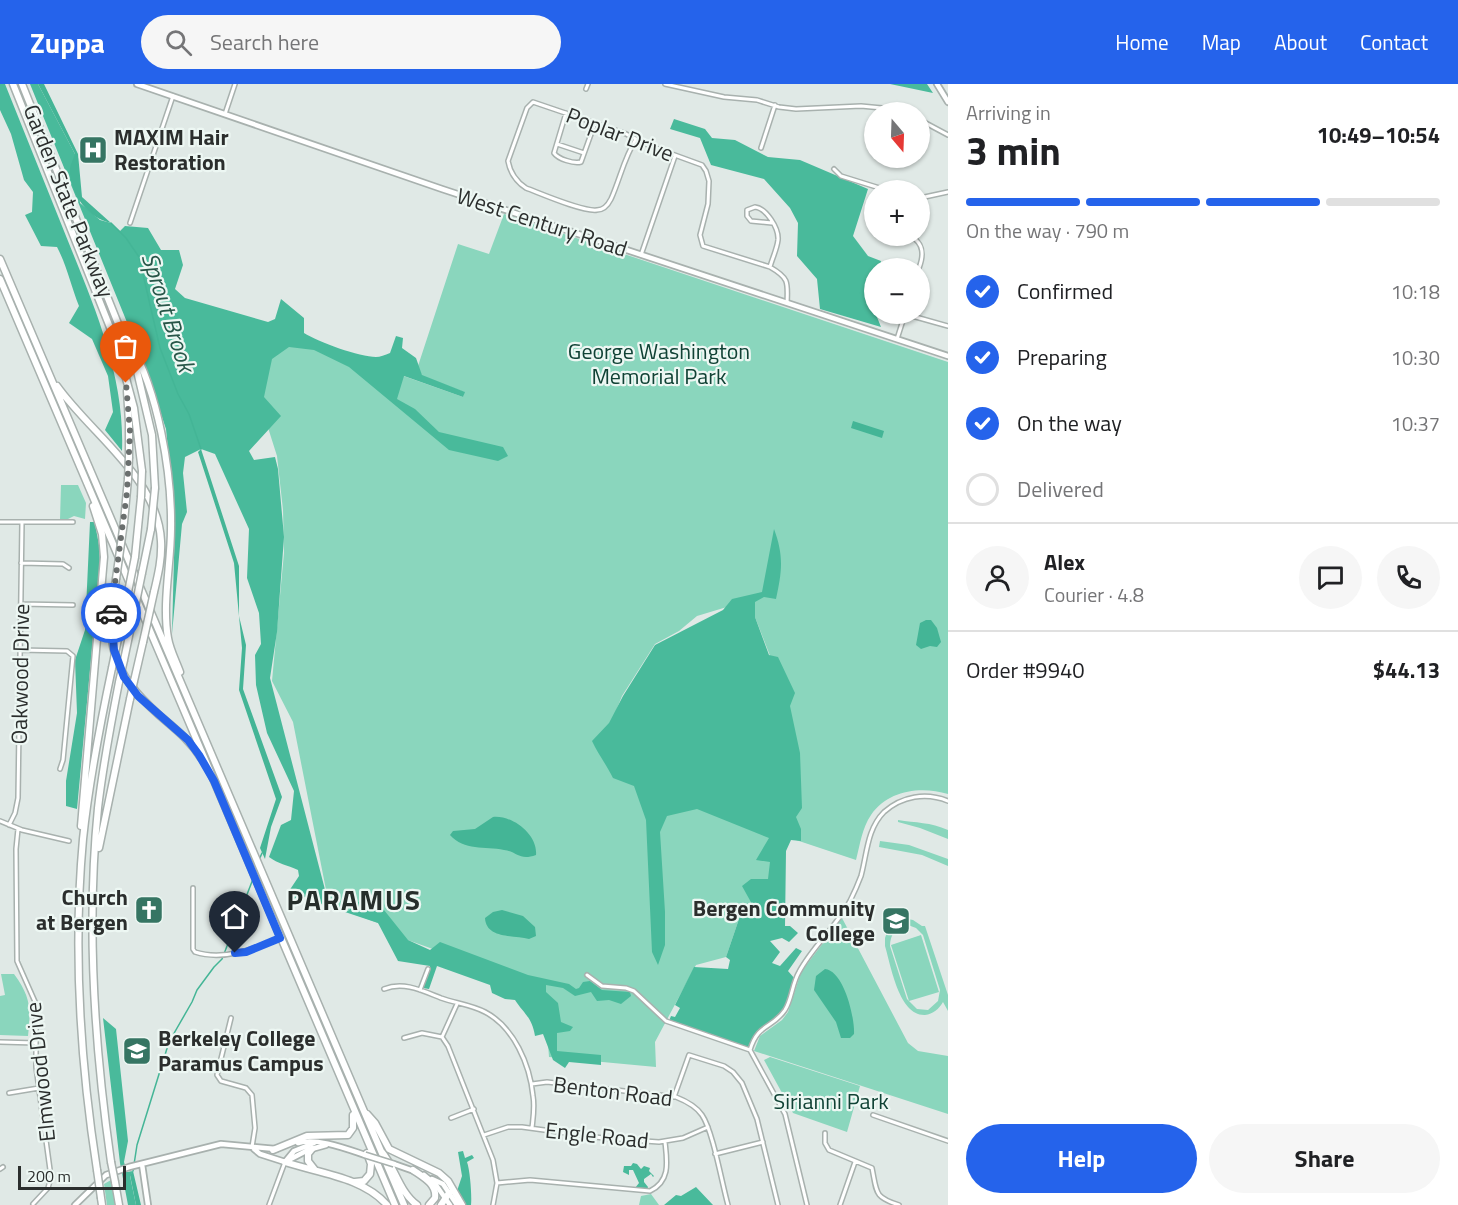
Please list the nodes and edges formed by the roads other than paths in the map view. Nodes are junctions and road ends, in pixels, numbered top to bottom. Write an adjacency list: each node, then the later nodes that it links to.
1 (13, 84): 42 (highway, Garden State Parkway)
2 (22, 84): 36 (highway, Garden State Parkway)
3 (137, 84): 11 (main road, West Century Road)
4 (235, 84): 16 (street)
5 (588, 84): 9 (street)
6 (665, 84): 10 (street)
7 (695, 84): 10 (street)
8 (937, 84): 12 (main road)
9 (586, 89)
10 (694, 90): 13 (street)
11 (173, 96): 16 (main road, West Century Road); 29 (street)
12 (948, 102)
13 (775, 105): 14 (street); 22 (street)
14 (864, 106)
15 (566, 113): 17 (street, Poplar Drive); 20 (street, Poplar Drive); 21 (street)
16 (225, 114): 31 (main road, West Century Road)
17 (595, 123): 20 (street, Poplar Drive); 23 (street)
18 (930, 125): 19 (street)
19 (948, 135)
20 (636, 139): 24 (street, Poplar Drive)
21 (556, 144): 23 (street); 23 (street)
22 (761, 148)
23 (584, 153)
24 (675, 156): 31 (street); 33 (street, Poplar Drive)
25 (834, 169): 26 (street)
26 (864, 183)
27 (948, 192): 28 (street)
28 (930, 196)
29 (130, 223)
30 (772, 223): 30 (street); 33 (street)
31 (642, 255): 35 (main road, West Century Road)
32 (0, 259): 43 (highway)
33 (770, 267): 35 (street)
34 (0, 279): 44 (highway)
35 (787, 303): 40 (main road, West Century Road)
36 (118, 321): 53 (highway); 62 (highway, Garden State Parkway, bridge)
37 (930, 321): 39 (street)
38 (902, 324): 40 (street)
39 (948, 326)
40 (897, 339): 41 (main road, West Century Road)
41 (948, 356)
42 (124, 370): 55 (highway, bridge); 61 (highway, Garden State Parkway, bridge)
43 (50, 375): 53 (highway); 62 (highway, bridge)
44 (87, 482): 55 (highway); 61 (highway)
45 (0, 522): 46 (street)
46 (22, 522): 47 (street); 48 (street, Oakwood Drive)
47 (73, 522)
48 (21, 563): 49 (street); 50 (street, Oakwood Drive)
49 (69, 568)
50 (21, 604): 51 (street); 52 (street, Oakwood Drive)
51 (74, 605)
52 (20, 650): 54 (street); 58 (street, Oakwood Drive)
53 (196, 719): 81 (highway)
54 (60, 769)
55 (214, 781): 64 (highway)
56 (948, 801): 75 (street)
57 (0, 821): 58 (street)
58 (9, 825): 59 (street)
59 (18, 829): 60 (street); 74 (street, Elmwood Drive)
60 (69, 841)
61 (82, 860): 108 (highway, Garden State Parkway, bridge)
62 (93, 884): 112 (highway, Garden State Parkway, bridge)
63 (193, 888): 64 (street)
64 (280, 938): 80 (highway)
65 (428, 969): 68 (street)
66 (587, 975): 75 (street)
67 (384, 989): 68 (street)
68 (420, 990): 69 (street)
69 (457, 1004): 71 (street); 76 (street)
70 (231, 1018): 96 (street)
71 (441, 1037): 72 (street); 82 (street)
72 (404, 1038)
73 (0, 1042): 74 (street)
74 (36, 1042): 77 (street, Elmwood Drive)
75 (750, 1050): 127 (street)
76 (532, 1084): 79 (street, Benton Road); 87 (street)
77 (39, 1088): 78 (street); 109 (street, Elmwood Drive)
78 (9, 1093)
79 (674, 1097): 86 (street, Benton Road); 93 (street)
80 (350, 1100): 85 (highway); 98 (highway)
81 (361, 1107): 95 (highway); 123 (highway)
82 (474, 1109): 84 (street); 89 (street)
83 (873, 1115): 90 (street)
84 (451, 1118)
85 (359, 1122): 105 (highway); 116 (highway)
86 (708, 1127): 92 (street, Engle Road); 99 (street, Benton Road)
87 (532, 1128): 89 (street, Engle Road); 92 (street, Engle Road)
88 (825, 1133): 101 (street)
89 (484, 1136): 106 (street)
90 (948, 1141)
91 (317, 1142): 94 (main road); 98 (main road); 100 (main road)
92 (665, 1142): 106 (street)
93 (762, 1142): 99 (street); 126 (street)
94 (328, 1145): 97 (main road); 103 (main road, bridge)
95 (378, 1147): 117 (highway); 118 (highway)
96 (252, 1148): 98 (main road); 100 (main road); 102 (main road)
97 (312, 1149): 100 (main road); 104 (highway)
98 (273, 1150)
99 (715, 1154): 125 (street, Benton Road)
100 (285, 1162): 104 (highway); 114 (street)
101 (855, 1162): 110 (street); 128 (street)
102 (139, 1164): 111 (main road); 113 (main road)
103 (413, 1170): 107 (main road); 119 (highway)
104 (318, 1172): 105 (highway)
105 (345, 1180): 115 (highway)
106 (497, 1183): 124 (street)
107 (448, 1196): 120 (highway); 121 (main road); 122 (main road)
108 (102, 1202)
109 (33, 1204)
110 (894, 1204): 129 (street)
111 (75, 1205)
112 (119, 1205)
113 (148, 1205)
114 (269, 1205)
115 (387, 1205)
116 (395, 1205)
117 (404, 1205)
118 (417, 1205)
119 (429, 1205)
120 (441, 1205)
121 (450, 1205)
122 (457, 1205)
123 (462, 1205)
124 (493, 1205)
125 (728, 1205)
126 (778, 1205)
127 (807, 1205)
128 (840, 1205)
129 (899, 1205)

